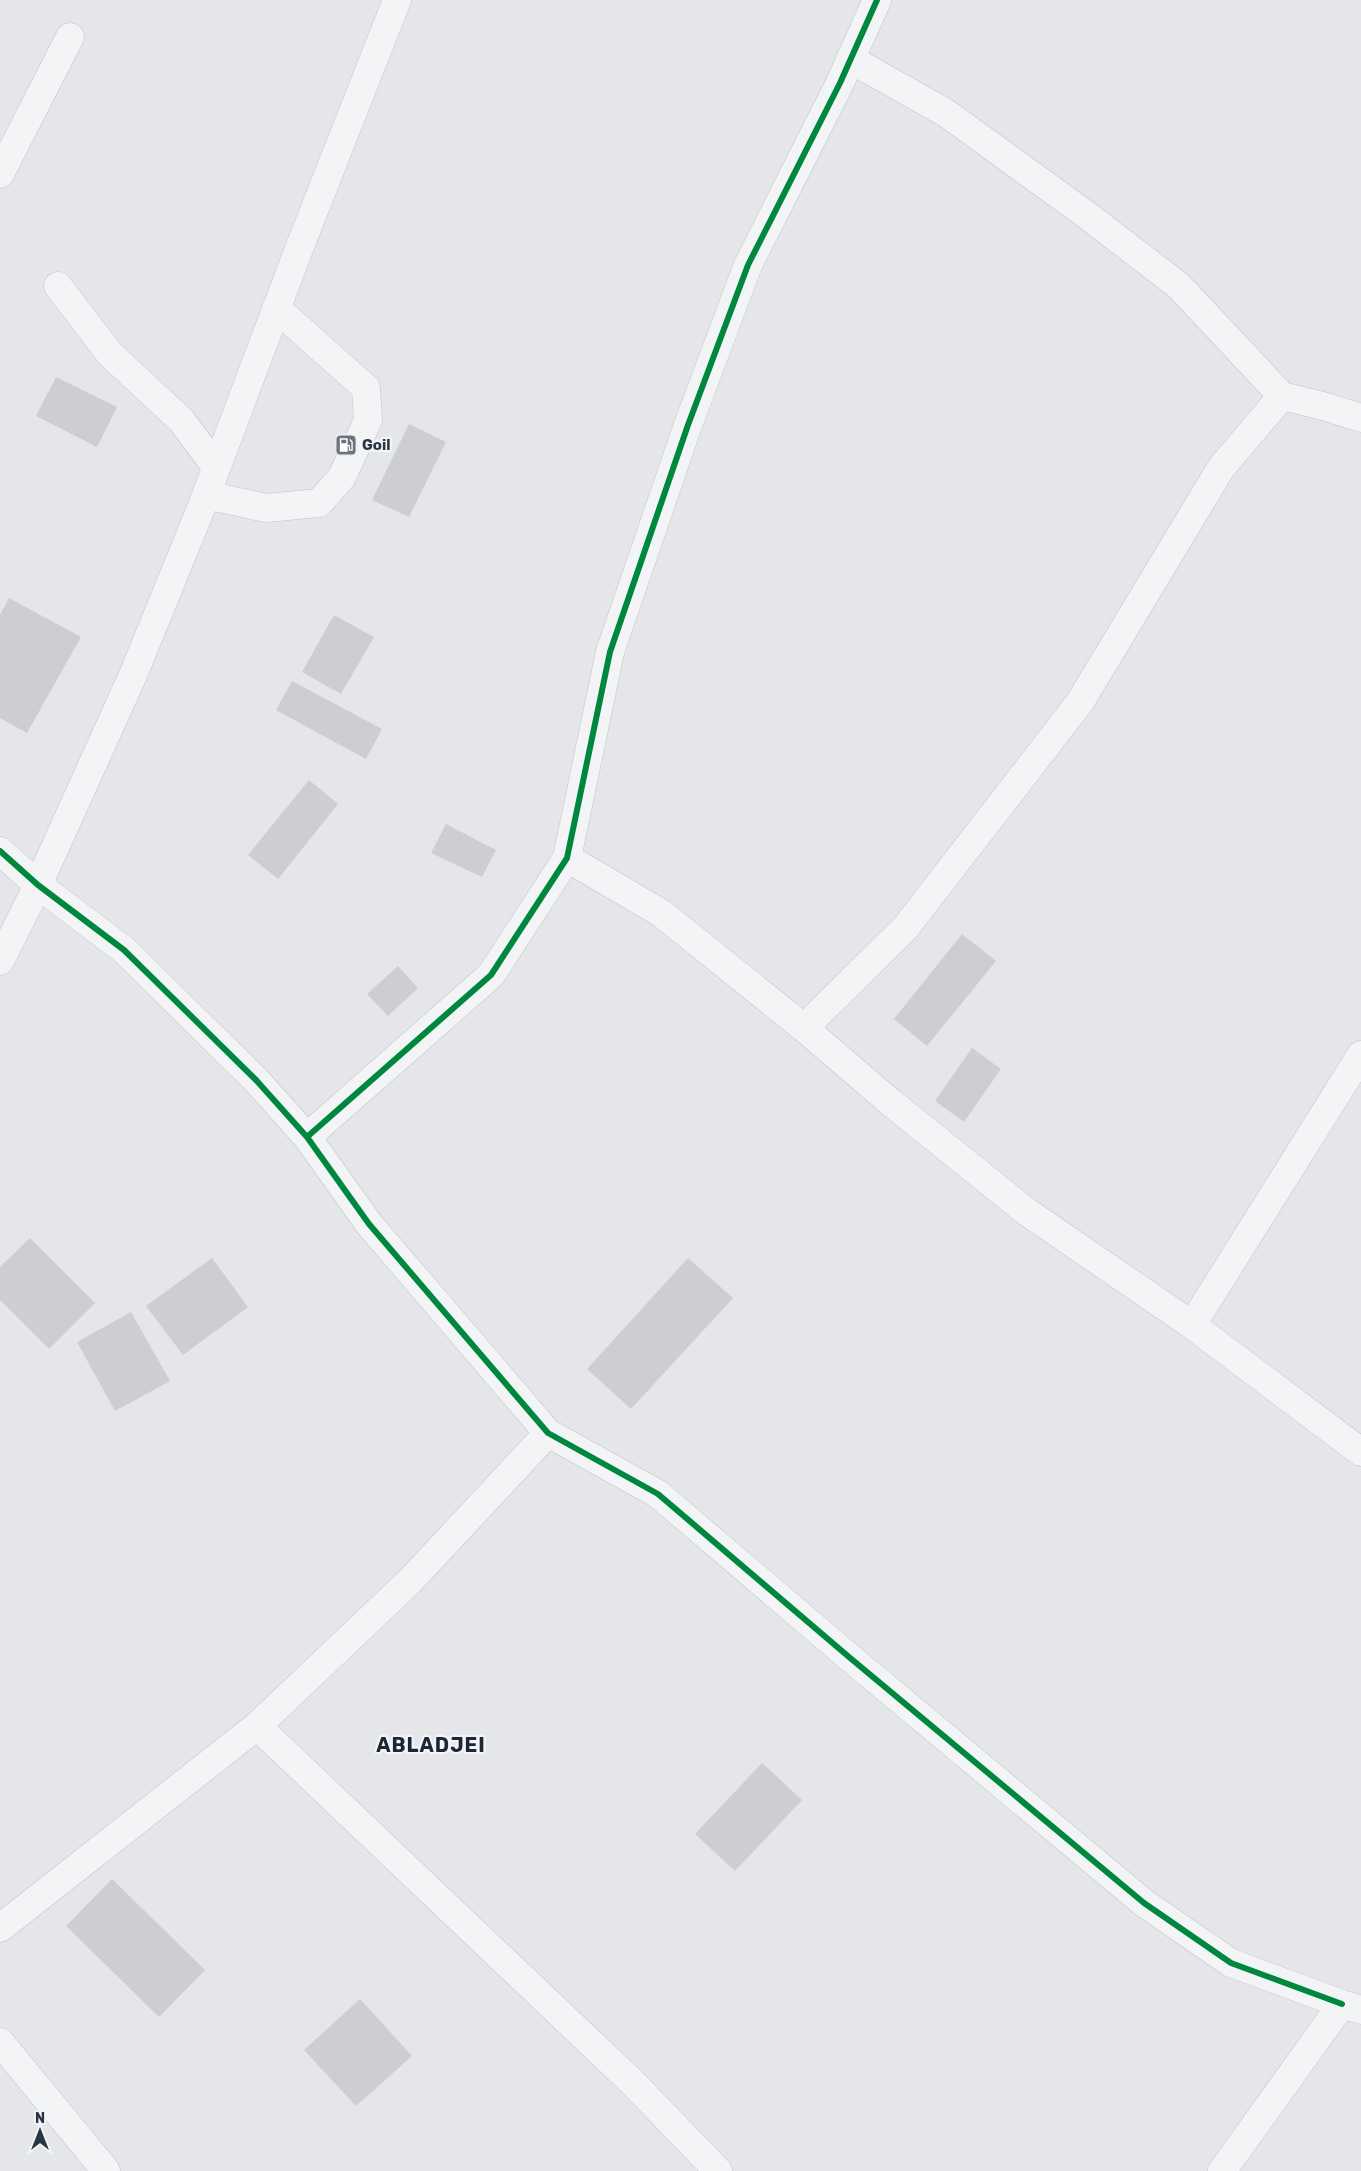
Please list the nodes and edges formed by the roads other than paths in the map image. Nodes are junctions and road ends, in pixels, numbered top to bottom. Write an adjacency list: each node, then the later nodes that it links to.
1 (397, 0): 7 (street)
2 (877, 0): 4 (street)
3 (70, 37): 5 (street)
4 (850, 59): 8 (street); 13 (street)
5 (0, 174)
6 (58, 286): 10 (street)
7 (276, 308): 10 (street); 11 (street)
8 (1282, 396): 9 (street); 16 (street)
9 (1361, 418)
10 (216, 467): 11 (street)
11 (206, 495): 14 (street)
12 (0, 850): 14 (street)
13 (567, 858): 16 (street); 18 (street)
14 (38, 885): 15 (street); 18 (street)
15 (0, 961)
16 (804, 1028): 19 (street)
17 (1361, 1055): 19 (street)
18 (307, 1137): 20 (street)
19 (1192, 1325): 21 (street)
20 (548, 1434): 22 (street); 24 (street)
21 (1361, 1452)
22 (257, 1726): 23 (street); 27 (street)
23 (0, 1928)
24 (1352, 2007): 28 (street)
25 (0, 2042): 26 (street)
26 (106, 2171)
27 (718, 2171)
28 (1222, 2171)

